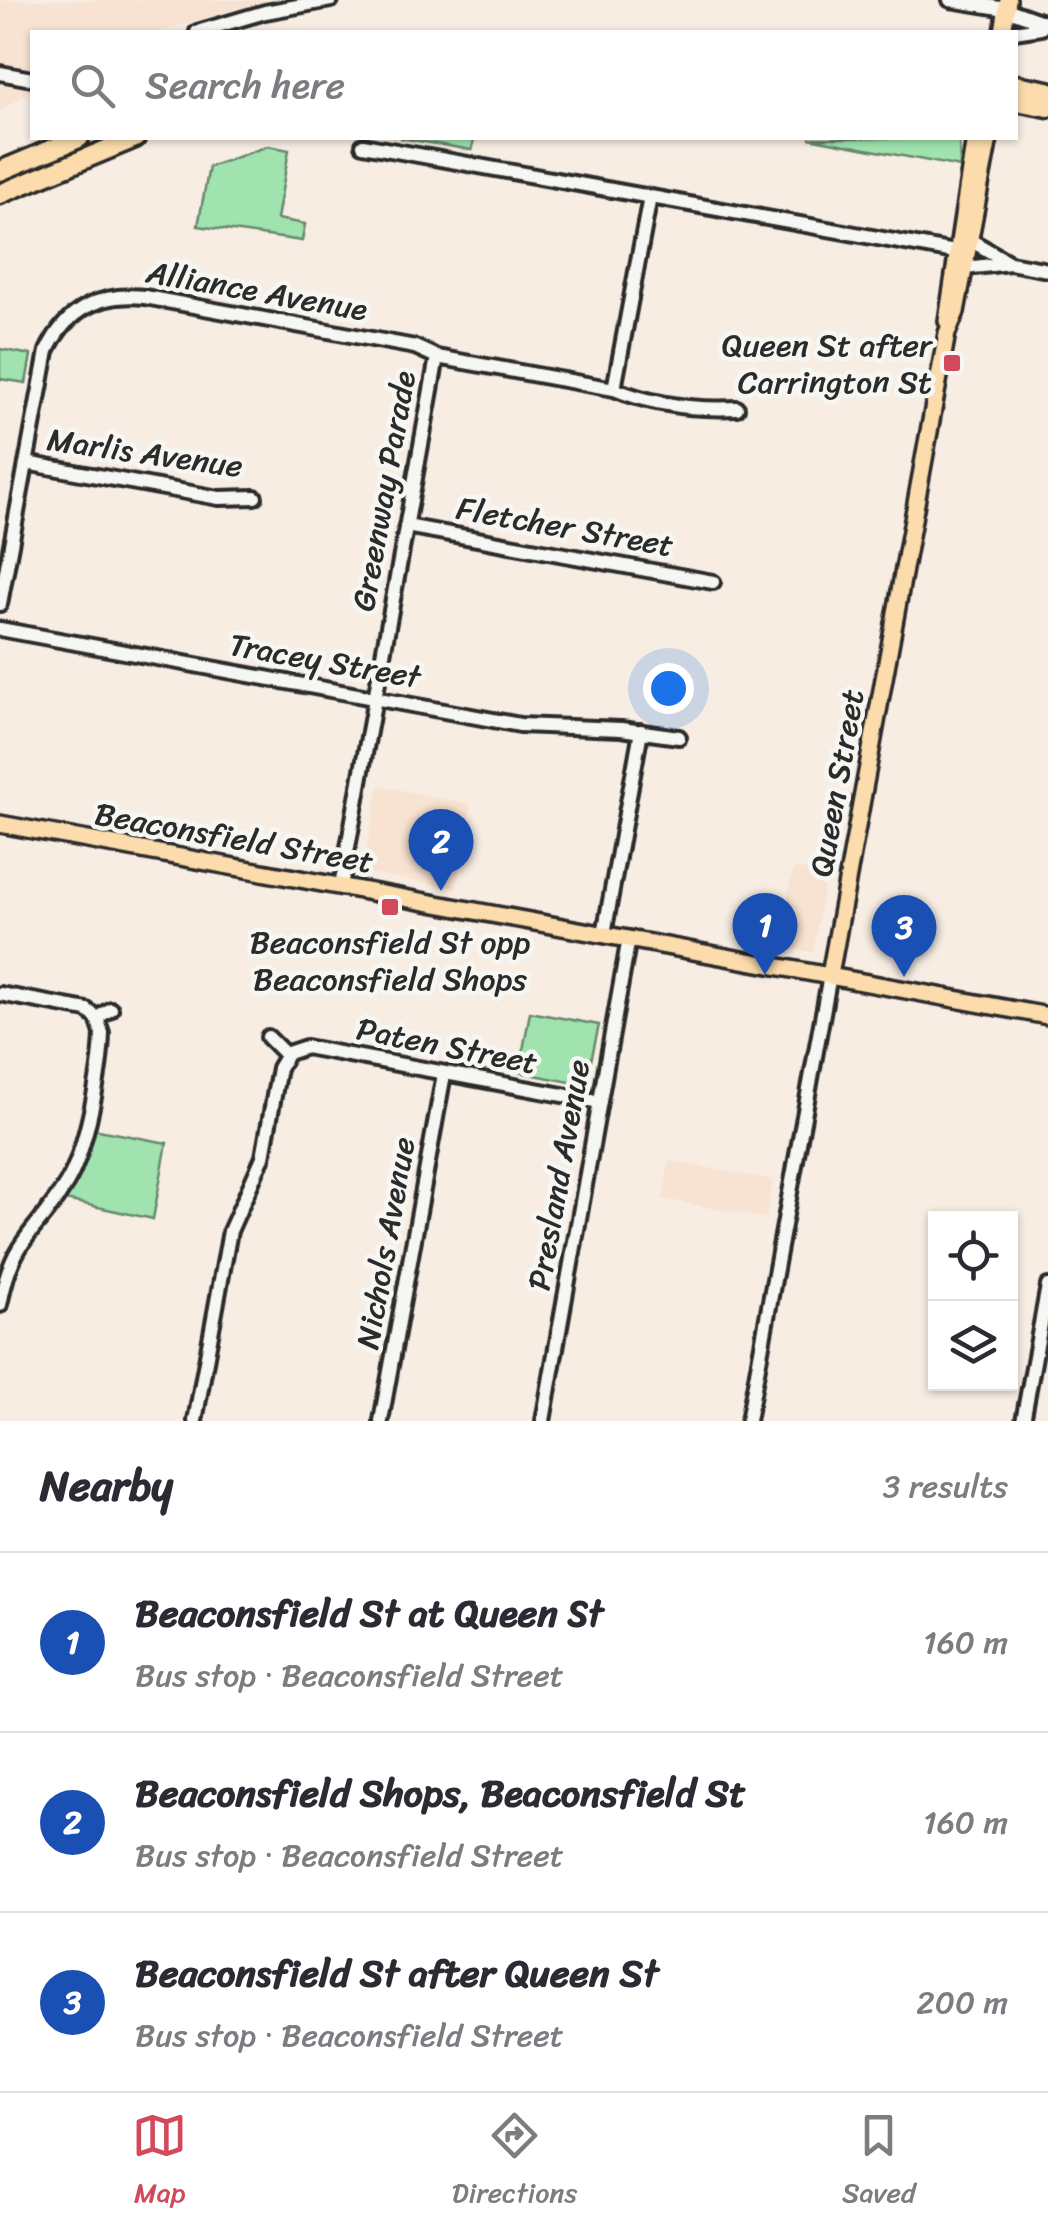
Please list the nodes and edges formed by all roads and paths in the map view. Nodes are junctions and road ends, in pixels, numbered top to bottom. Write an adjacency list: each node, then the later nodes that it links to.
1 (331, 0): 5 (street)
2 (950, 0): 3 (street)
3 (1007, 5): 4 (street); 6 (main road)
4 (1048, 27): 7 (street)
5 (204, 30)
6 (1003, 30)
7 (1018, 30)
8 (0, 73): 9 (street)
9 (30, 79)
10 (75, 140): 15 (highway)
11 (130, 140): 16 (highway)
12 (975, 140): 18 (main road, Queen Street)
13 (989, 140): 18 (main road, Queen Street)
14 (363, 145): 17 (street)
15 (0, 172)
16 (0, 194)
17 (650, 198): 18 (street); 22 (street)
18 (964, 254): 19 (street); 19 (street); 37 (main road, Queen Street)
19 (1010, 263): 20 (street)
20 (1048, 270)
21 (437, 357): 22 (street, Greenway Parade); 24 (street, Alliance Avenue); 26 (street, Greenway Parade)
22 (614, 388): 23 (street)
23 (737, 408)
24 (26, 463): 25 (street, Marlis Avenue); 28 (street, Alliance Avenue)
25 (256, 497)
26 (406, 526): 27 (street, Fletcher Street); 30 (street, Greenway Parade)
27 (713, 582)
28 (0, 604)
29 (0, 629): 30 (street, Tracey Street)
30 (374, 698): 31 (street, Tracey Street); 34 (street, Greenway Parade)
31 (641, 731): 32 (street, Tracey Street); 35 (street)
32 (679, 737)
33 (0, 824): 34 (main road, Beaconsfield Street)
34 (341, 886): 35 (main road, Beaconsfield Street)
35 (604, 934): 36 (main road, Beaconsfield Street)
36 (629, 938): 37 (main road, Beaconsfield Street); 45 (street, Presland Avenue)
37 (830, 975): 40 (main road, Beaconsfield Street); 51 (street, Queen Street)
38 (0, 994): 41 (street)
39 (111, 1009): 41 (street)
40 (1048, 1016)
41 (97, 1018): 47 (street)
42 (268, 1037): 43 (street)
43 (286, 1055): 44 (street, Paten Street); 48 (street)
44 (444, 1074): 45 (street, Paten Street); 49 (street, Nichols Avenue)
45 (600, 1102): 50 (street, Presland Avenue)
46 (1048, 1286): 52 (street)
47 (0, 1305)
48 (195, 1421)
49 (381, 1421)
50 (544, 1421)
51 (748, 1421)
52 (1023, 1421)

